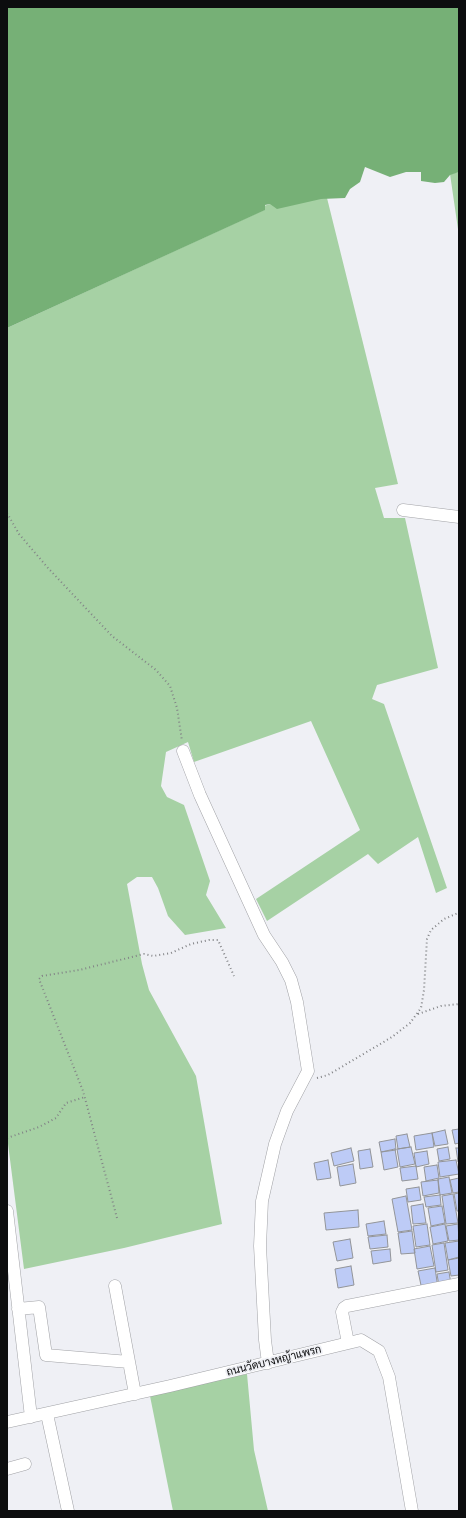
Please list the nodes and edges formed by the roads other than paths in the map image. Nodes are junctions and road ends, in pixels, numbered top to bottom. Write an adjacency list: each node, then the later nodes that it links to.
1 (403, 510): 2 (street)
2 (459, 516)
3 (183, 751): 11 (street)
4 (7, 1211): 5 (street)
5 (9, 1244): 8 (street)
6 (459, 1284): 9 (street)
7 (115, 1286): 10 (street)
8 (18, 1309): 10 (street); 14 (street)
9 (348, 1343): 11 (street, ถนนวัดบางหญ้าแพรก); 19 (street, ถนนวัดบางหญ้าแพรก)
10 (129, 1362): 12 (street)
11 (268, 1363): 12 (street, ถนนวัดบางหญ้าแพรก)
12 (135, 1394): 13 (street, ถนนวัดบางหญ้าแพรก)
13 (47, 1414): 14 (street, ถนนวัดบางหญ้าแพรก); 18 (street)
14 (31, 1417): 15 (street, ถนนวัดบางหญ้าแพรก)
15 (7, 1422)
16 (25, 1464): 17 (street)
17 (7, 1469)
18 (68, 1511)
19 (412, 1511)

